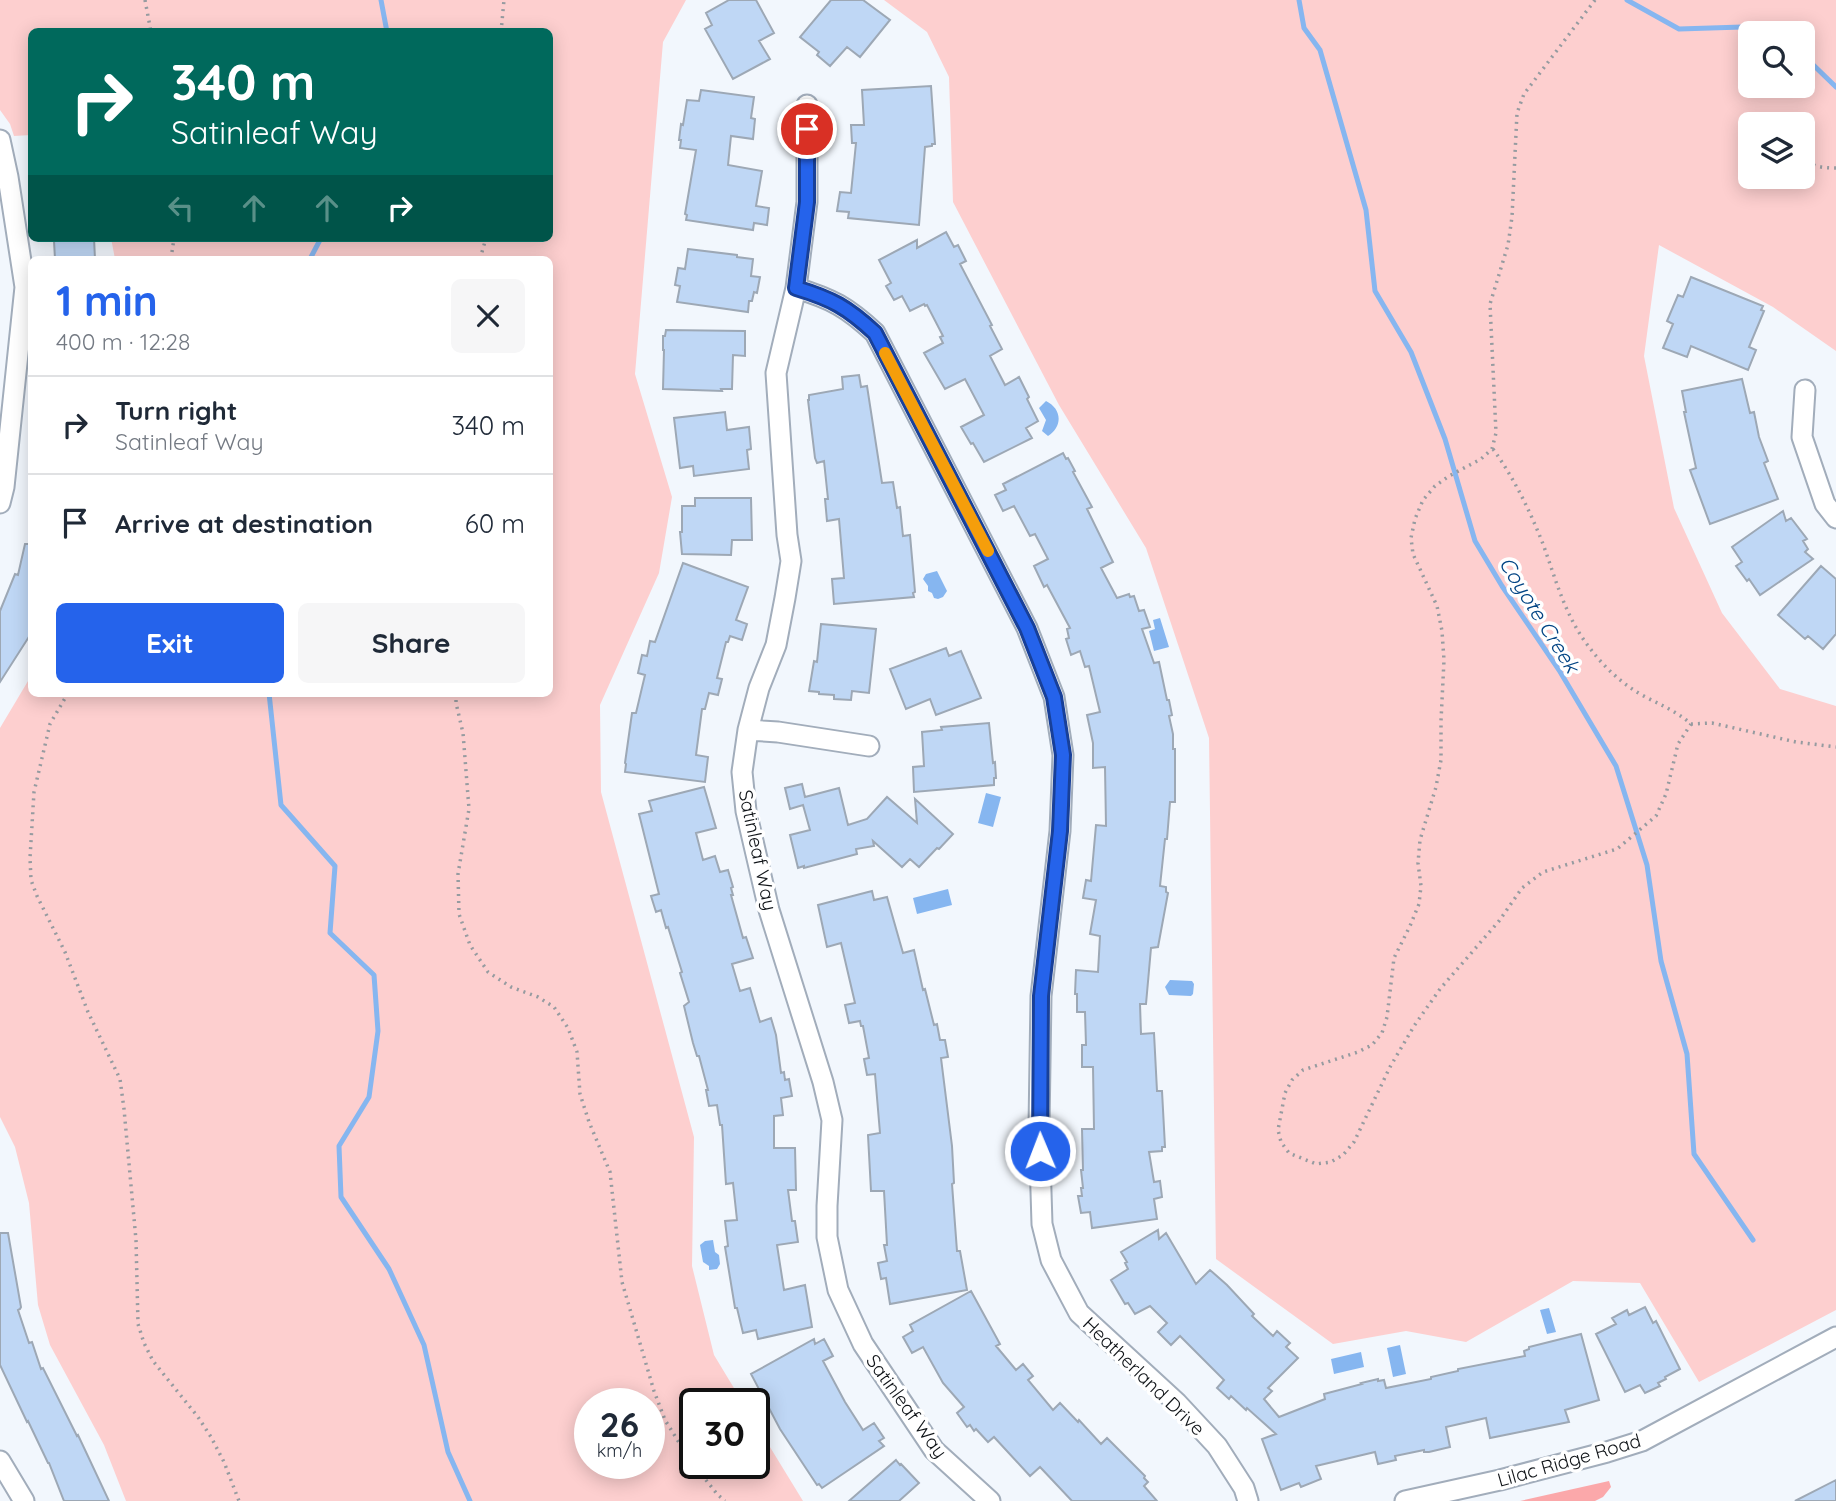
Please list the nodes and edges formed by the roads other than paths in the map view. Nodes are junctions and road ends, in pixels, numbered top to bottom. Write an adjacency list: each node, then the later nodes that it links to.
1 (807, 105): 3 (street, Satinleaf Way)
2 (0, 141): 5 (street)
3 (796, 288): 7 (street, Satinleaf Way); 13 (street, Heatherland Drive)
4 (1805, 390): 6 (street)
5 (0, 503)
6 (1836, 518)
7 (748, 730): 8 (street); 12 (street, Satinleaf Way)
8 (869, 746)
9 (1836, 1337): 14 (street, Lilac Ridge Road)
10 (0, 1461): 11 (street)
11 (24, 1501)
12 (990, 1501)
13 (1248, 1501)
14 (1405, 1501)

